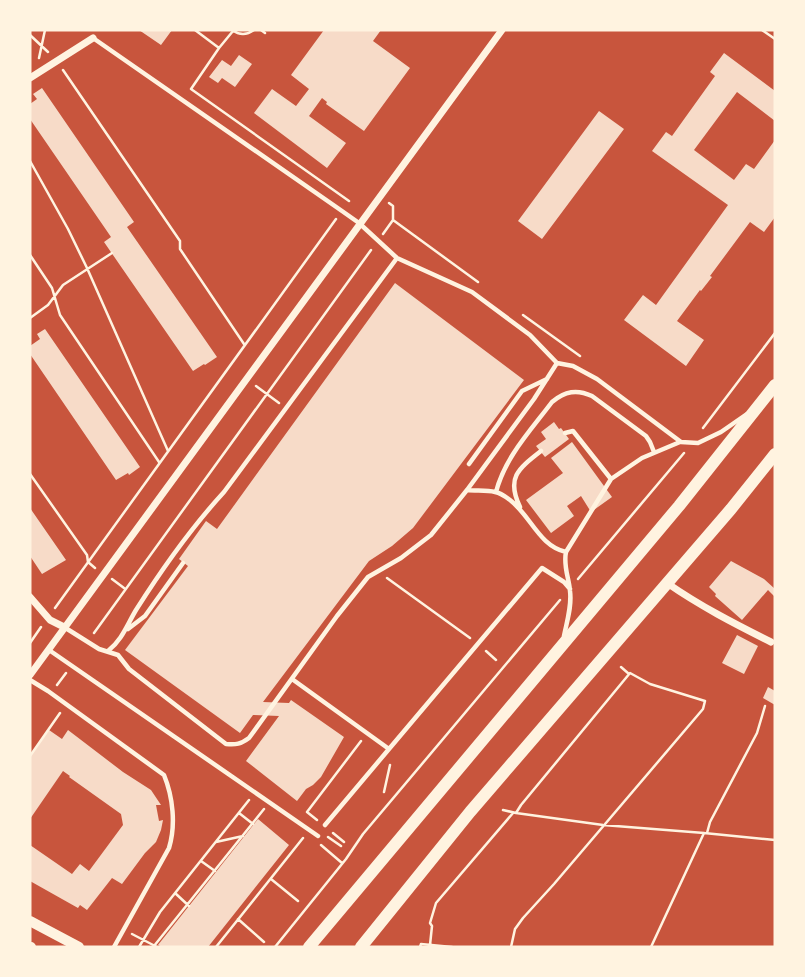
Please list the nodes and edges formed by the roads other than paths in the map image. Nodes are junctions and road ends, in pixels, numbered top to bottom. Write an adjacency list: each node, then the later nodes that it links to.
1 (502, 30): 4 (street)
2 (93, 38): 3 (street); 4 (lane)
3 (32, 76)
4 (359, 223): 5 (lane); 25 (street)
5 (397, 258): 6 (lane); 26 (lane)
6 (557, 363): 7 (lane); 11 (lane)
7 (548, 378): 15 (lane); 17 (lane)
8 (775, 385): 9 (main road)
9 (759, 405): 11 (lane); 28 (main road)
10 (565, 433): 16 (lane)
11 (681, 442): 13 (lane)
12 (541, 451): 19 (lane)
13 (654, 452): 16 (lane); 18 (lane)
14 (775, 454): 22 (main road)
15 (469, 464)
16 (611, 479): 20 (lane)
17 (467, 490): 18 (lane); 32 (lane)
18 (496, 492): 19 (lane)
19 (521, 508): 20 (lane)
20 (566, 552): 23 (lane)
21 (183, 563): 26 (lane)
22 (667, 583): 27 (street); 41 (main road)
23 (570, 589): 28 (lane); 34 (lane)
24 (30, 597): 25 (street)
25 (64, 627): 29 (street); 30 (lane)
26 (125, 631): 30 (lane)
27 (771, 642)
28 (562, 646): 40 (main road)
29 (48, 650): 31 (street); 36 (lane)
30 (108, 651): 32 (lane)
31 (30, 674)
32 (292, 679): 34 (lane)
33 (30, 680): 39 (lane)
34 (389, 749): 35 (lane)
35 (325, 825)
36 (318, 836)
37 (30, 921): 38 (street)
38 (79, 947)
39 (114, 947)
40 (309, 947)
41 (361, 947)

